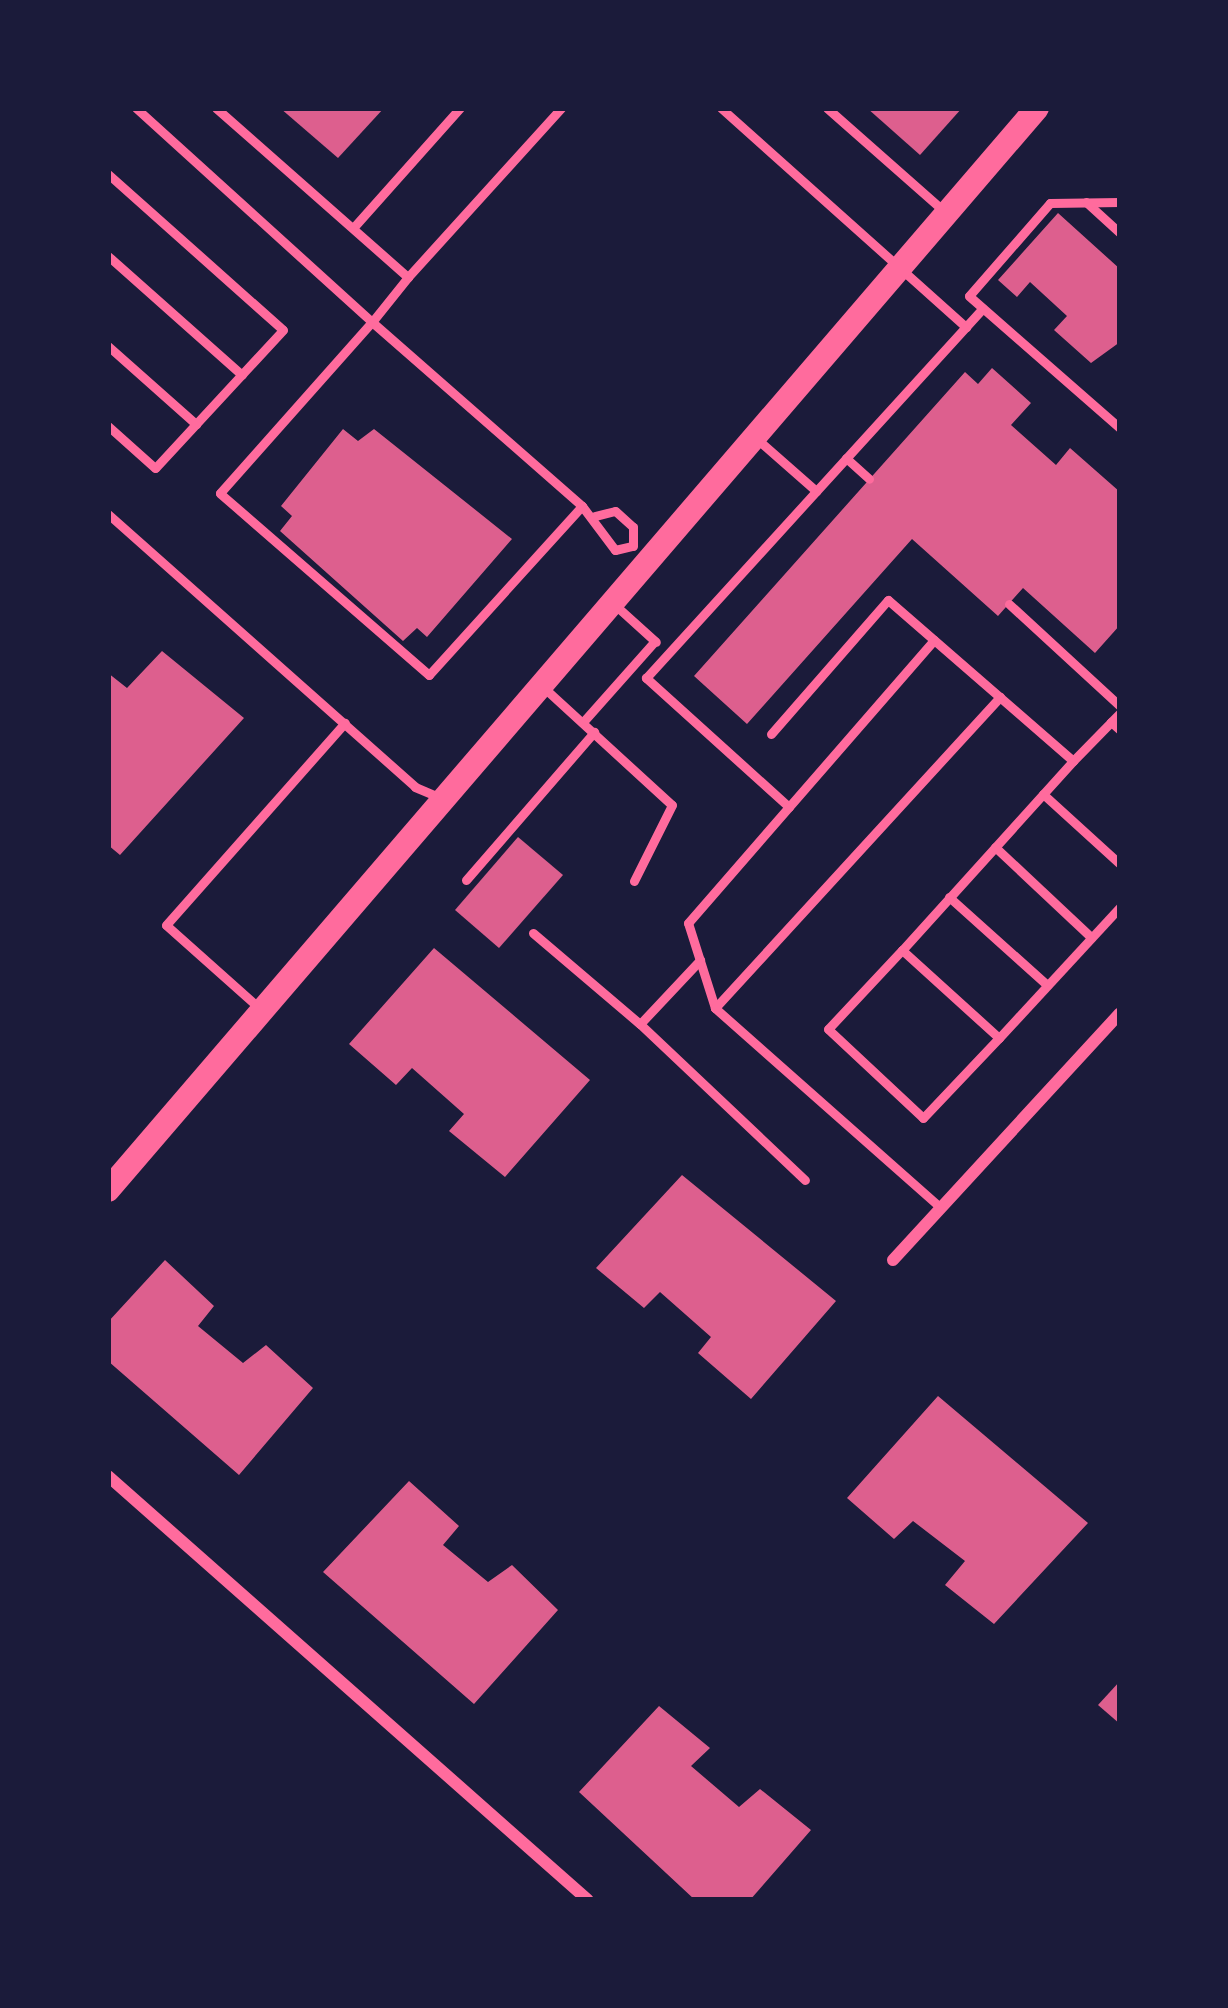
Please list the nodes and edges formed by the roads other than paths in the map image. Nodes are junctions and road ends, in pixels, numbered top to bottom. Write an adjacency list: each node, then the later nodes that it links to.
1 (136, 108): 18 (lane)
2 (216, 108): 12 (lane)
3 (460, 108): 12 (lane)
4 (561, 108): 16 (lane)
5 (721, 108): 15 (lane)
6 (827, 108): 11 (lane)
7 (1037, 108): 11 (main road)
8 (108, 173): 21 (lane)
9 (1086, 202): 10 (lane); 13 (lane); 17 (lane)
10 (1120, 202)
11 (947, 213): 15 (main road)
12 (353, 229): 16 (lane)
13 (1120, 233)
14 (108, 256): 21 (lane)
15 (898, 271): 19 (lane); 25 (main road)
16 (407, 277): 18 (lane)
17 (983, 308): 19 (lane); 24 (lane)
18 (372, 322): 29 (lane); 29 (lane)
19 (966, 327): 26 (lane)
20 (108, 346): 22 (lane)
21 (242, 375): 22 (lane)
22 (196, 424): 23 (lane)
23 (108, 426)
24 (1120, 428)
25 (755, 437): 28 (lane); 32 (main road)
26 (846, 458): 27 (lane); 28 (lane)
27 (869, 478)
28 (817, 491): 37 (lane)
29 (582, 506): 31 (lane)
30 (108, 514): 42 (lane)
31 (595, 516): 32 (lane); 32 (lane)
32 (641, 553): 33 (main road)
33 (612, 603): 36 (lane); 38 (main road)
34 (1009, 604): 40 (lane)
35 (934, 640): 39 (lane); 44 (lane); 48 (lane)
36 (655, 641): 37 (lane); 41 (lane)
37 (668, 654): 48 (lane)
38 (542, 686): 41 (lane); 47 (main road)
39 (1000, 697): 45 (lane); 60 (lane)
40 (1118, 718): 45 (lane)
41 (583, 722): 43 (lane)
42 (345, 723): 47 (lane); 61 (lane)
43 (594, 732): 51 (lane); 52 (lane)
44 (770, 734)
45 (1073, 761): 46 (lane)
46 (1043, 794): 49 (lane); 50 (lane)
47 (444, 799): 61 (main road)
48 (789, 807): 58 (lane)
49 (995, 847): 53 (lane); 56 (lane)
50 (1120, 864)
51 (466, 880)
52 (634, 881)
53 (950, 897): 57 (lane); 59 (lane)
54 (1120, 907): 56 (lane)
55 (533, 933): 63 (lane)
56 (1091, 937): 59 (lane)
57 (902, 950): 64 (lane); 64 (lane)
58 (700, 960): 60 (lane); 63 (lane)
59 (1047, 985): 64 (lane)
60 (715, 1008): 67 (lane)
61 (263, 1010): 66 (main road)
62 (1120, 1013): 67 (street)
63 (640, 1024): 65 (lane)
64 (999, 1038)
65 (805, 1180)
66 (108, 1190)
67 (941, 1208): 68 (street)
68 (893, 1260)
69 (108, 1476): 70 (street)
70 (588, 1900)

